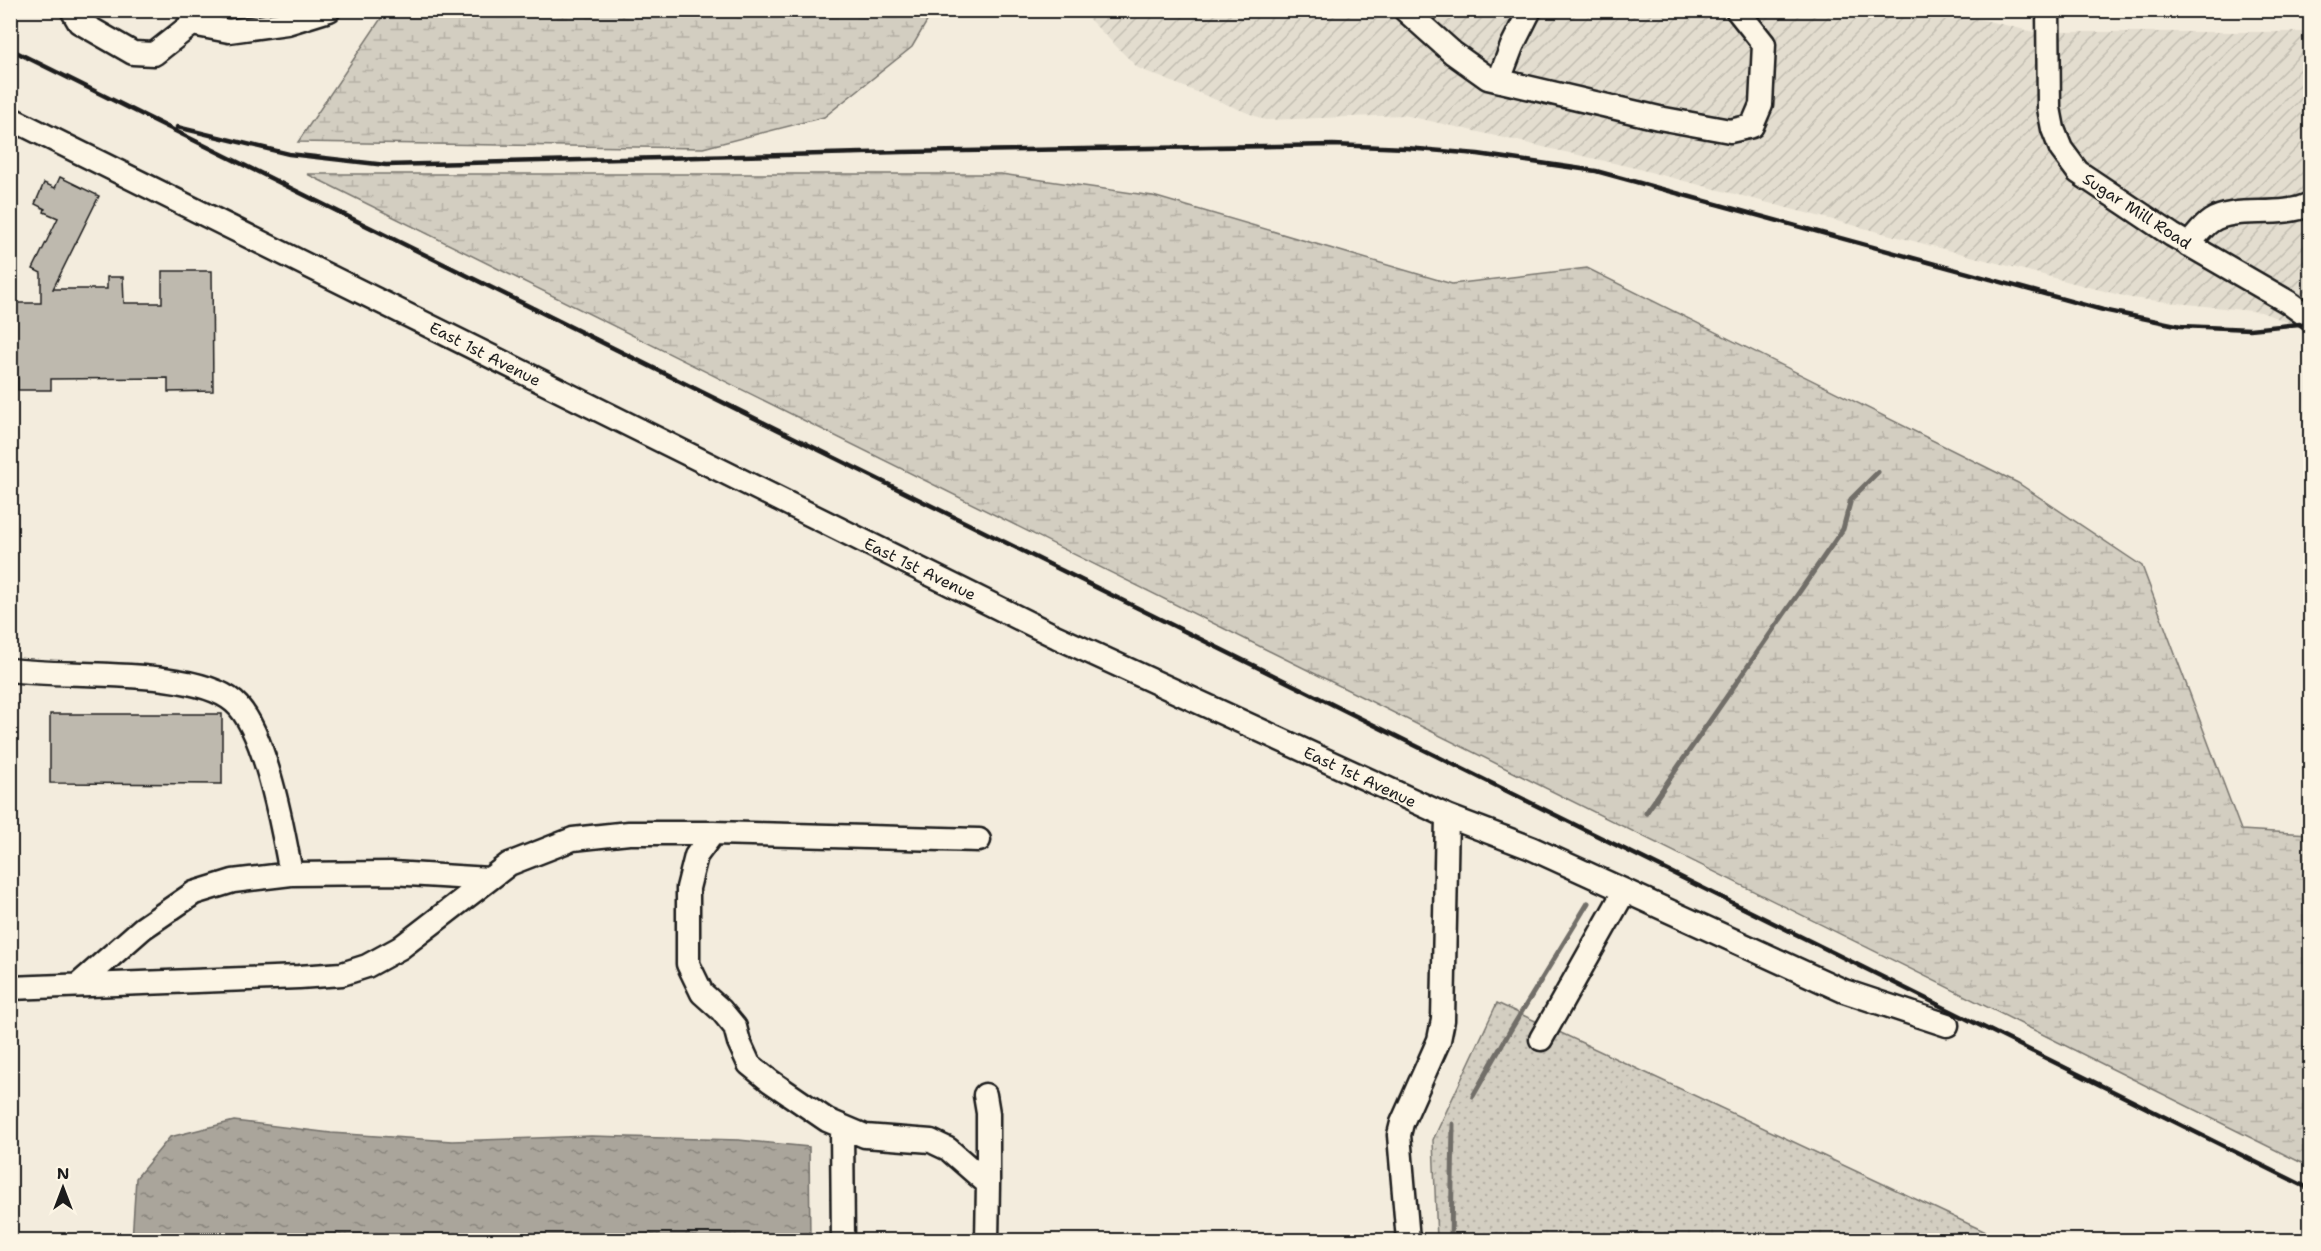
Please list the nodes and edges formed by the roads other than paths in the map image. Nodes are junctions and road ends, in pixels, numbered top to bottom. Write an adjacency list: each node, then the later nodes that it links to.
1 (72, 10): 7 (street)
2 (329, 10): 7 (street)
3 (1405, 10): 8 (street)
4 (1530, 10): 8 (street)
5 (1737, 10): 8 (street)
6 (2048, 10): 11 (street, Sugar Mill Road)
7 (189, 17)
8 (1499, 80)
9 (10, 118): 14 (street, East 1st Avenue)
10 (2310, 204): 11 (street)
11 (2188, 245): 12 (street, Sugar Mill Road)
12 (2310, 318)
13 (10, 670): 17 (street)
14 (1448, 816): 19 (street, East 1st Avenue); 29 (street)
15 (713, 832): 16 (street); 18 (street); 25 (street)
16 (979, 840)
17 (291, 874): 18 (street); 20 (street)
18 (489, 879): 20 (street)
19 (1624, 892): 22 (street, East 1st Avenue); 23 (street)
20 (78, 985): 21 (street)
21 (10, 988)
22 (1947, 1025)
23 (1541, 1039)
24 (985, 1095): 26 (street)
25 (842, 1126): 26 (street); 27 (street)
26 (988, 1184): 28 (street)
27 (843, 1240)
28 (987, 1240)
29 (1408, 1240)

